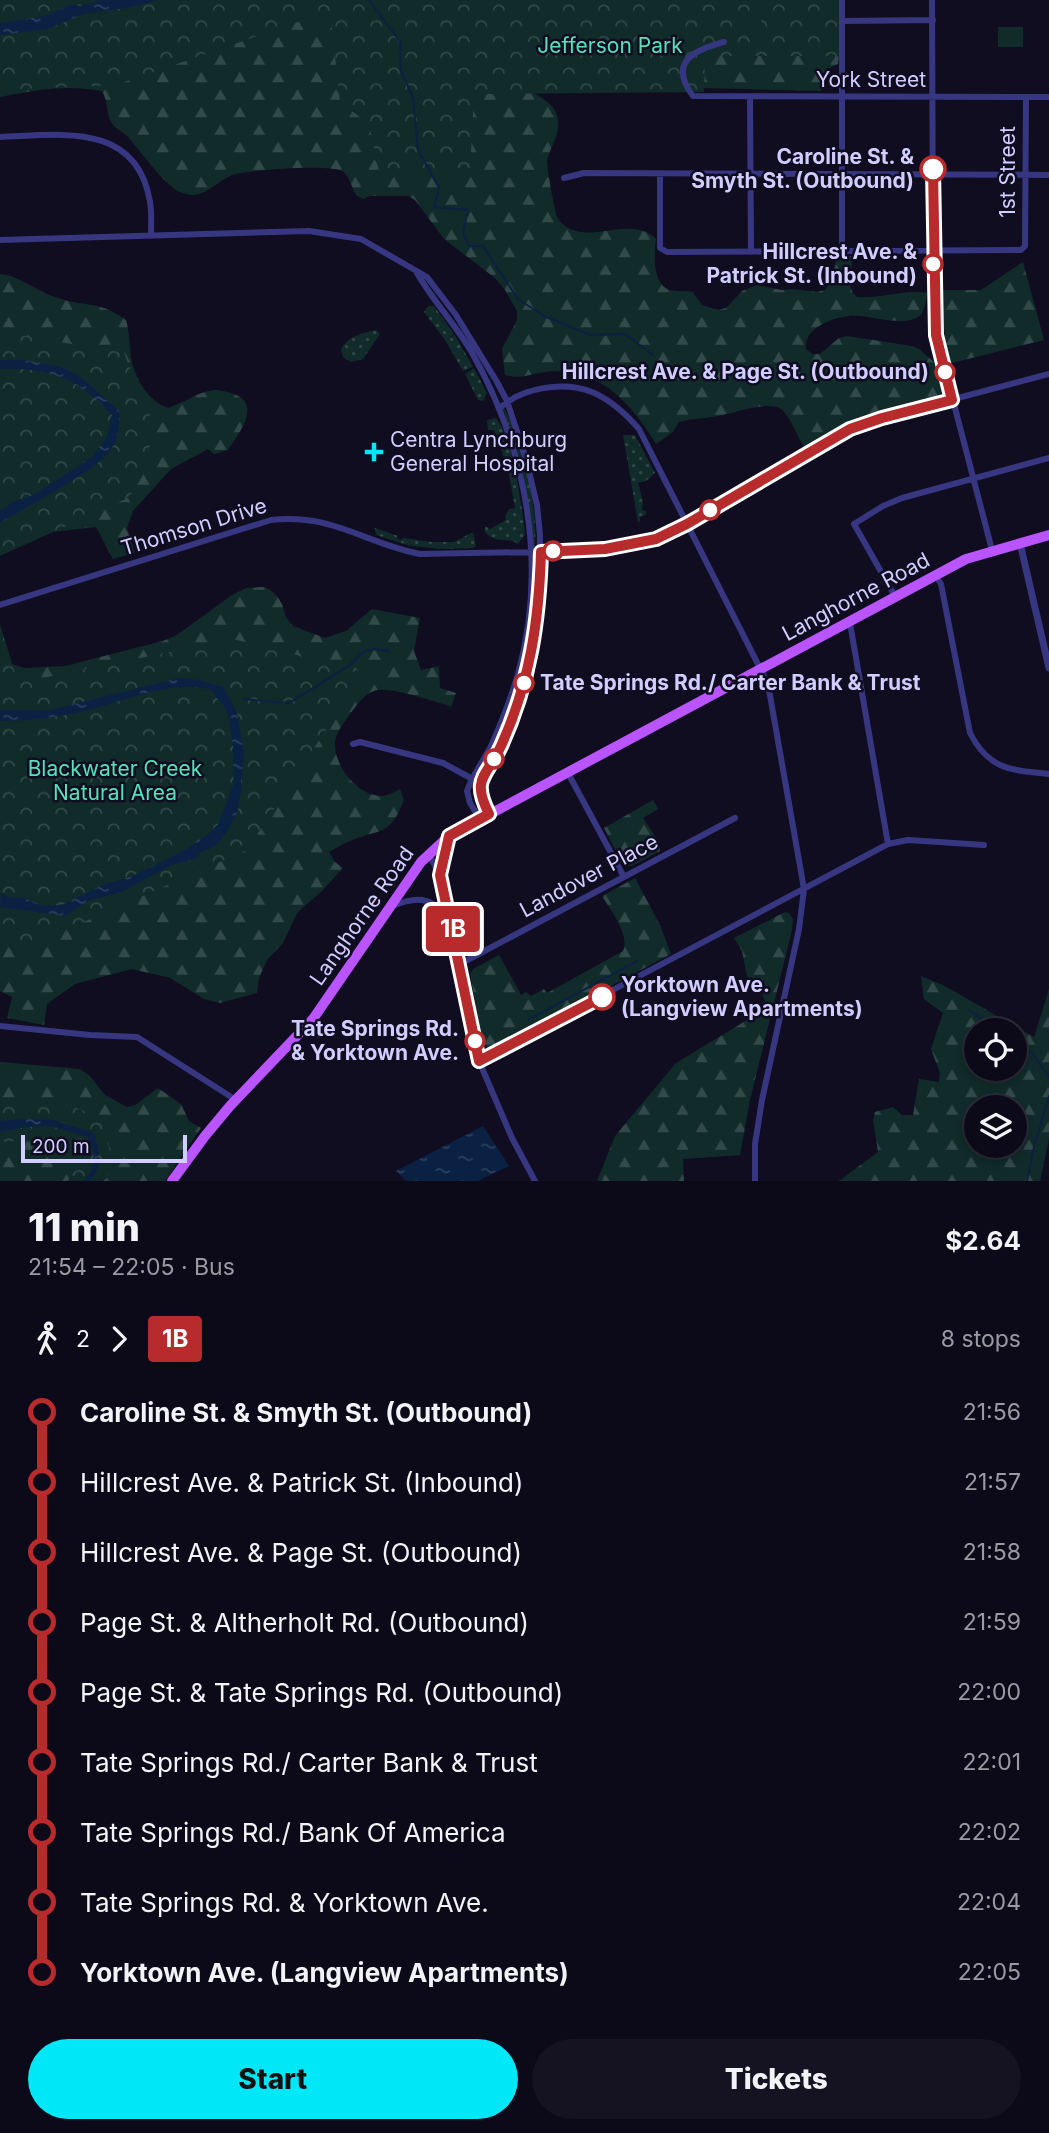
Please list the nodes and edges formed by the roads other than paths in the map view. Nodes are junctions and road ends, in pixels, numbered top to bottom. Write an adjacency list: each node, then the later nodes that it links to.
1 (842, 0): 4 (street)
2 (932, 0): 3 (street)
3 (933, 20): 4 (street); 7 (street)
4 (842, 21): 6 (street)
5 (724, 42): 9 (street, York Street)
6 (842, 97): 7 (street, York Street); 9 (street, York Street); 14 (street)
7 (932, 97): 10 (street, York Street); 15 (street)
8 (1049, 97): 10 (street, York Street)
9 (750, 98): 13 (street)
10 (1026, 98): 16 (street, 1st Street)
11 (0, 137): 19 (street)
12 (660, 174): 13 (street); 18 (street); 22 (street)
13 (750, 174): 14 (street); 22 (street)
14 (841, 175): 15 (street); 21 (street)
15 (933, 175): 16 (street); 23 (street)
16 (1025, 175): 17 (street); 23 (street, 1st Street)
17 (1049, 175)
18 (564, 178)
19 (151, 235): 20 (street); 24 (street)
20 (0, 240)
21 (842, 251): 22 (street); 23 (street)
22 (751, 252)
23 (933, 252): 26 (street)
24 (416, 271): 27 (street); 28 (street)
25 (1049, 374): 26 (street, Thomson Drive)
26 (952, 400): 31 (street); 32 (street, Thomson Drive)
27 (496, 401): 28 (street); 29 (street)
28 (507, 401): 29 (street); 32 (street); 37 (street)
29 (499, 409): 36 (street)
30 (1049, 458): 31 (street)
31 (973, 479): 35 (street); 39 (street)
32 (687, 524): 37 (street, Thomson Drive); 43 (street)
33 (1049, 535): 34 (main road, Langhorne Road)
34 (1020, 542): 35 (main road, Langhorne Road); 42 (street)
35 (992, 550): 38 (main road, Langhorne Road)
36 (531, 552): 37 (street, Thomson Drive); 40 (street, Thomson Drive); 47 (street)
37 (541, 552): 48 (street)
38 (936, 576): 39 (main road, Langhorne Road); 46 (street)
39 (896, 598): 41 (main road, Langhorne Road)
40 (0, 605)
41 (850, 623): 43 (main road, Langhorne Road); 52 (street)
42 (1049, 668)
43 (761, 669): 45 (main road, Langhorne Road); 57 (street)
44 (354, 744): 47 (street)
45 (568, 773): 49 (main road, Langhorne Road); 56 (street)
46 (1049, 774)
47 (471, 779): 48 (street); 49 (street)
48 (480, 783): 49 (street)
49 (484, 816): 51 (main road, Langhorne Road)
50 (735, 818): 56 (street, Landover Place)
51 (449, 836): 54 (main road, Langhorne Road); 55 (street)
52 (888, 844): 53 (street); 57 (street)
53 (984, 845)
54 (428, 853): 55 (street); 58 (main road, Langhorne Road)
55 (440, 875): 59 (street)
56 (624, 877): 60 (street, Landover Place)
57 (804, 889): 62 (street); 66 (street)
58 (390, 907): 59 (street); 63 (main road, Langhorne Road)
59 (450, 916): 60 (street)
60 (460, 964): 62 (street)
61 (0, 1026): 63 (street)
62 (479, 1061): 65 (street)
63 (236, 1100): 64 (main road, Langhorne Road)
64 (172, 1181)
65 (535, 1181)
66 (755, 1181)

